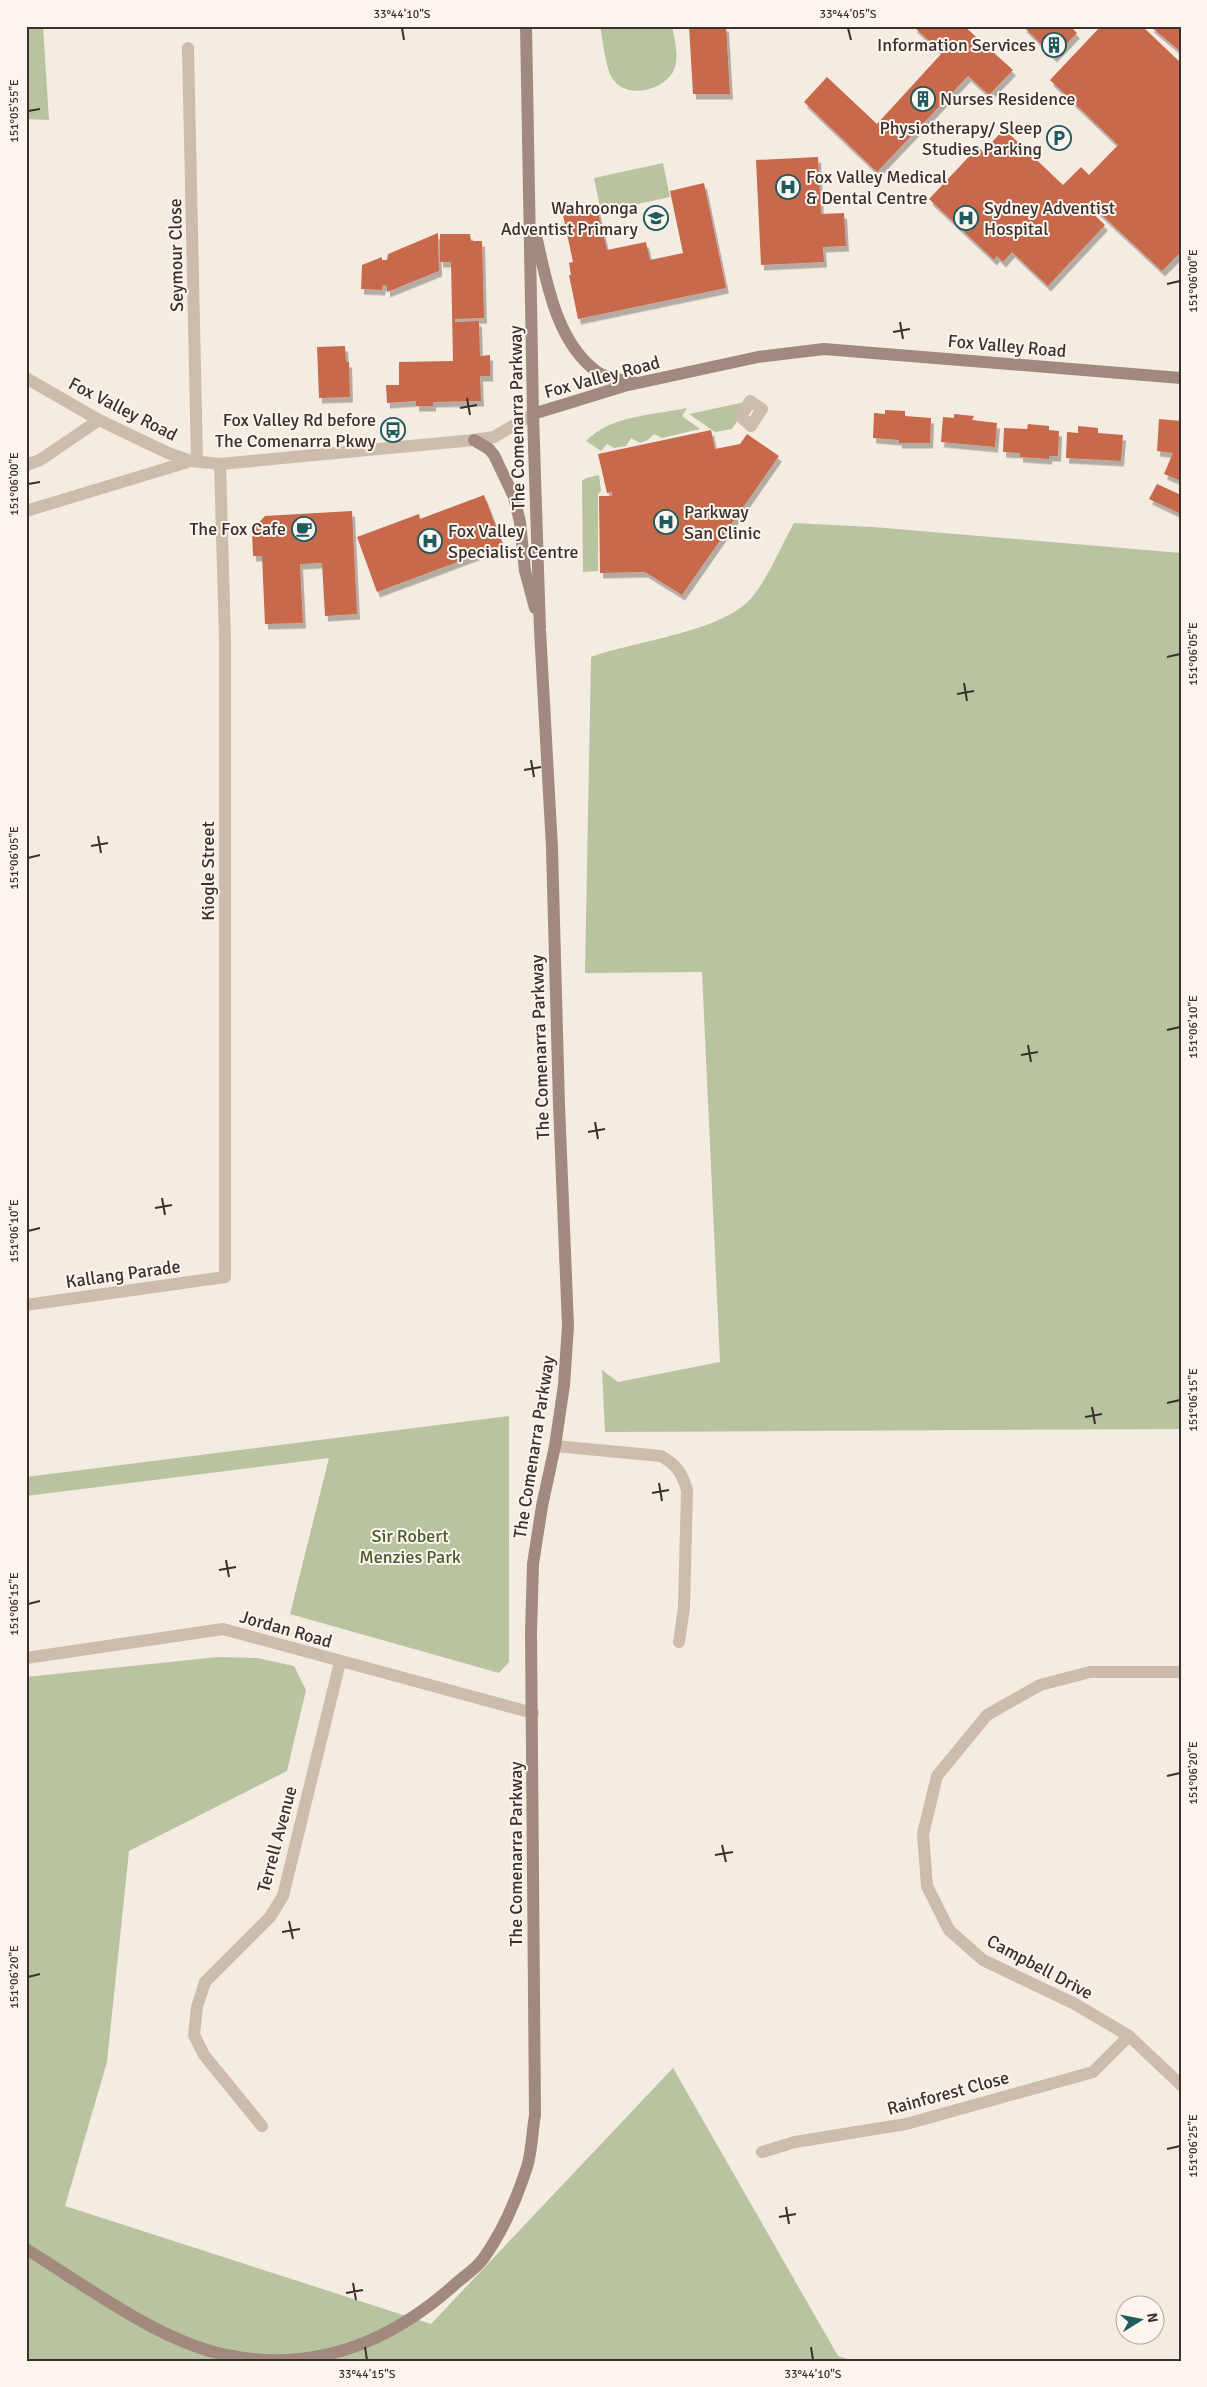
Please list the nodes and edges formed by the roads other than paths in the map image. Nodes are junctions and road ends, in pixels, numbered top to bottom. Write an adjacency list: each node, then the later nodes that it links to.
1 (526, 26): 3 (main road, The Comenarra Parkway)
2 (188, 48): 10 (street, Seymour Close)
3 (531, 215): 6 (main road); 7 (main road, The Comenarra Parkway)
4 (26, 378): 8 (street, Fox Valley Road)
5 (1181, 378): 6 (main road, Fox Valley Road)
6 (638, 383): 7 (main road, Fox Valley Road)
7 (533, 414): 9 (street, Fox Valley Road); 14 (main road, The Comenarra Parkway)
8 (99, 420): 10 (street, Fox Valley Road); 12 (street)
9 (474, 440): 11 (street, Fox Valley Road); 14 (main road)
10 (194, 461): 11 (street, Fox Valley Road); 13 (street)
11 (220, 464): 15 (street, Kiogle Street)
12 (26, 465)
13 (26, 511)
14 (540, 630): 17 (main road, The Comenarra Parkway)
15 (225, 1277): 16 (street, Kallang Parade)
16 (26, 1305)
17 (555, 1446): 18 (street); 22 (main road, The Comenarra Parkway)
18 (679, 1642)
19 (26, 1658): 20 (street, Jordan Road)
20 (340, 1662): 22 (street, Jordan Road); 25 (street, Terrell Avenue)
21 (1181, 1672): 23 (street, Campbell Drive)
22 (533, 1713): 27 (main road, The Comenarra Parkway)
23 (1129, 2036): 24 (street, Campbell Drive); 26 (street, Rainforest Close)
24 (1181, 2085)
25 (262, 2126)
26 (762, 2152)
27 (26, 2249)

